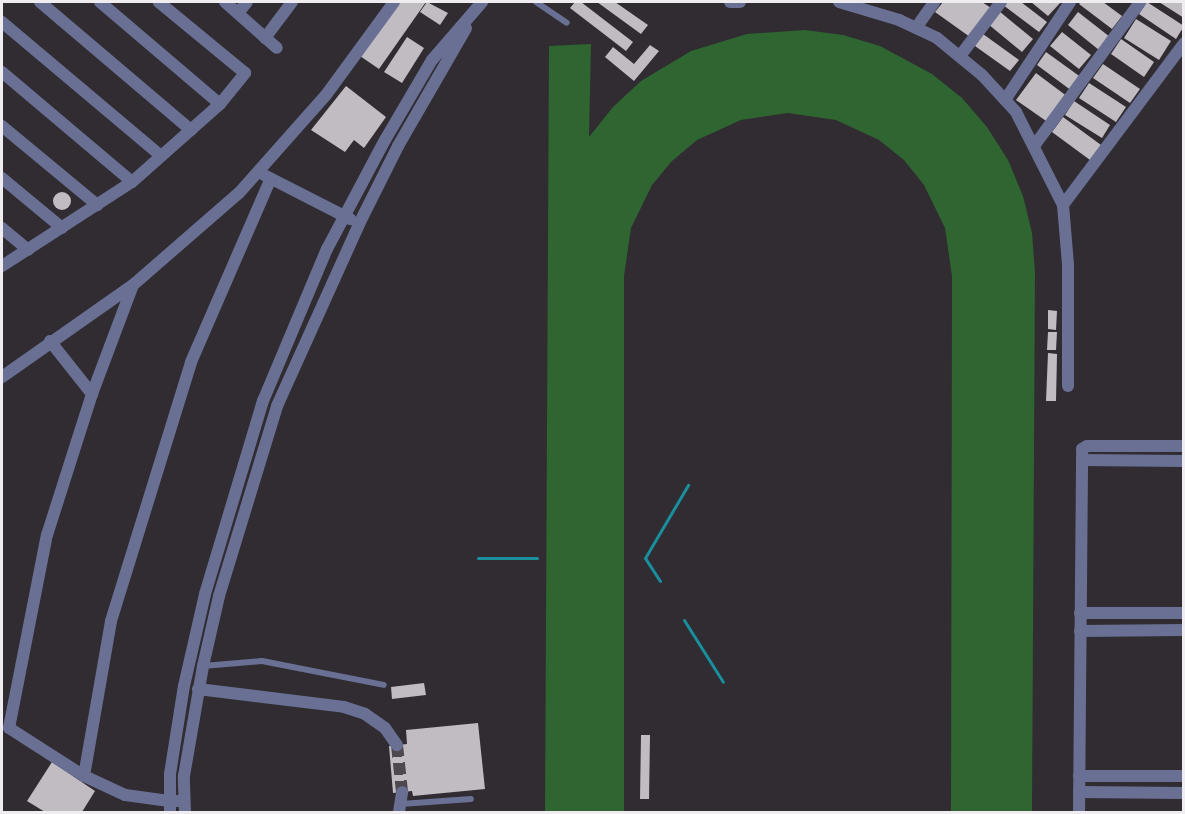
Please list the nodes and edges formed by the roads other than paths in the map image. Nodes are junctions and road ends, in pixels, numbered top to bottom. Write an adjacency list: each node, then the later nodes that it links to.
1 (40, 2): 30 (street)
2 (100, 2): 28 (street)
3 (159, 2): 28 (street)
4 (225, 2): 18 (street)
5 (247, 2): 18 (street)
6 (292, 2): 22 (street)
7 (394, 2): 33 (street)
8 (536, 2): 20 (lane)
9 (730, 2): 10 (street)
10 (740, 2)
11 (839, 2): 17 (street)
12 (934, 2): 21 (street)
13 (1001, 2): 25 (street)
14 (1070, 2): 27 (street)
15 (1140, 2): 31 (street)
16 (480, 3): 39 (street); 40 (street)
17 (858, 4): 21 (street)
18 (238, 13): 22 (street)
19 (2, 22): 32 (street)
20 (567, 22)
21 (916, 28): 25 (street)
22 (265, 38): 24 (street)
23 (1184, 43): 37 (street)
24 (277, 48)
25 (960, 56): 27 (street)
26 (2, 72): 36 (street)
27 (1005, 100): 31 (street)
28 (220, 104): 30 (street)
29 (2, 126): 38 (street)
30 (191, 130): 32 (street)
31 (1034, 146): 37 (street)
32 (161, 156): 36 (street)
33 (259, 171): 35 (street); 45 (street)
34 (2, 178): 42 (street)
35 (270, 180): 39 (street); 61 (street)
36 (132, 182): 38 (street)
37 (1063, 205): 48 (street)
38 (97, 206): 42 (street)
39 (345, 217): 40 (street); 68 (street)
40 (359, 224): 57 (street)
41 (2, 228): 43 (street)
42 (62, 228): 43 (street)
43 (28, 250): 44 (street)
44 (2, 266)
45 (133, 285): 46 (street); 49 (street)
46 (50, 341): 47 (street); 49 (street)
47 (2, 377)
48 (1068, 386)
49 (92, 394): 61 (street)
50 (1184, 446): 51 (street)
51 (1082, 460): 52 (street); 53 (street)
52 (1184, 462)
53 (1080, 613): 54 (street); 56 (street)
54 (1184, 613)
55 (1184, 630): 56 (street)
56 (1080, 631): 62 (street)
57 (203, 666): 58 (lane); 59 (street)
58 (384, 685)
59 (198, 689): 60 (street); 69 (street)
60 (397, 745)
61 (84, 776): 68 (street)
62 (1079, 776): 63 (street); 64 (street)
63 (1184, 776)
64 (1079, 792): 65 (street); 70 (street)
65 (1184, 793)
66 (471, 799): 67 (lane)
67 (400, 803)
68 (169, 807): 69 (street)
69 (185, 807)
70 (1079, 813)

